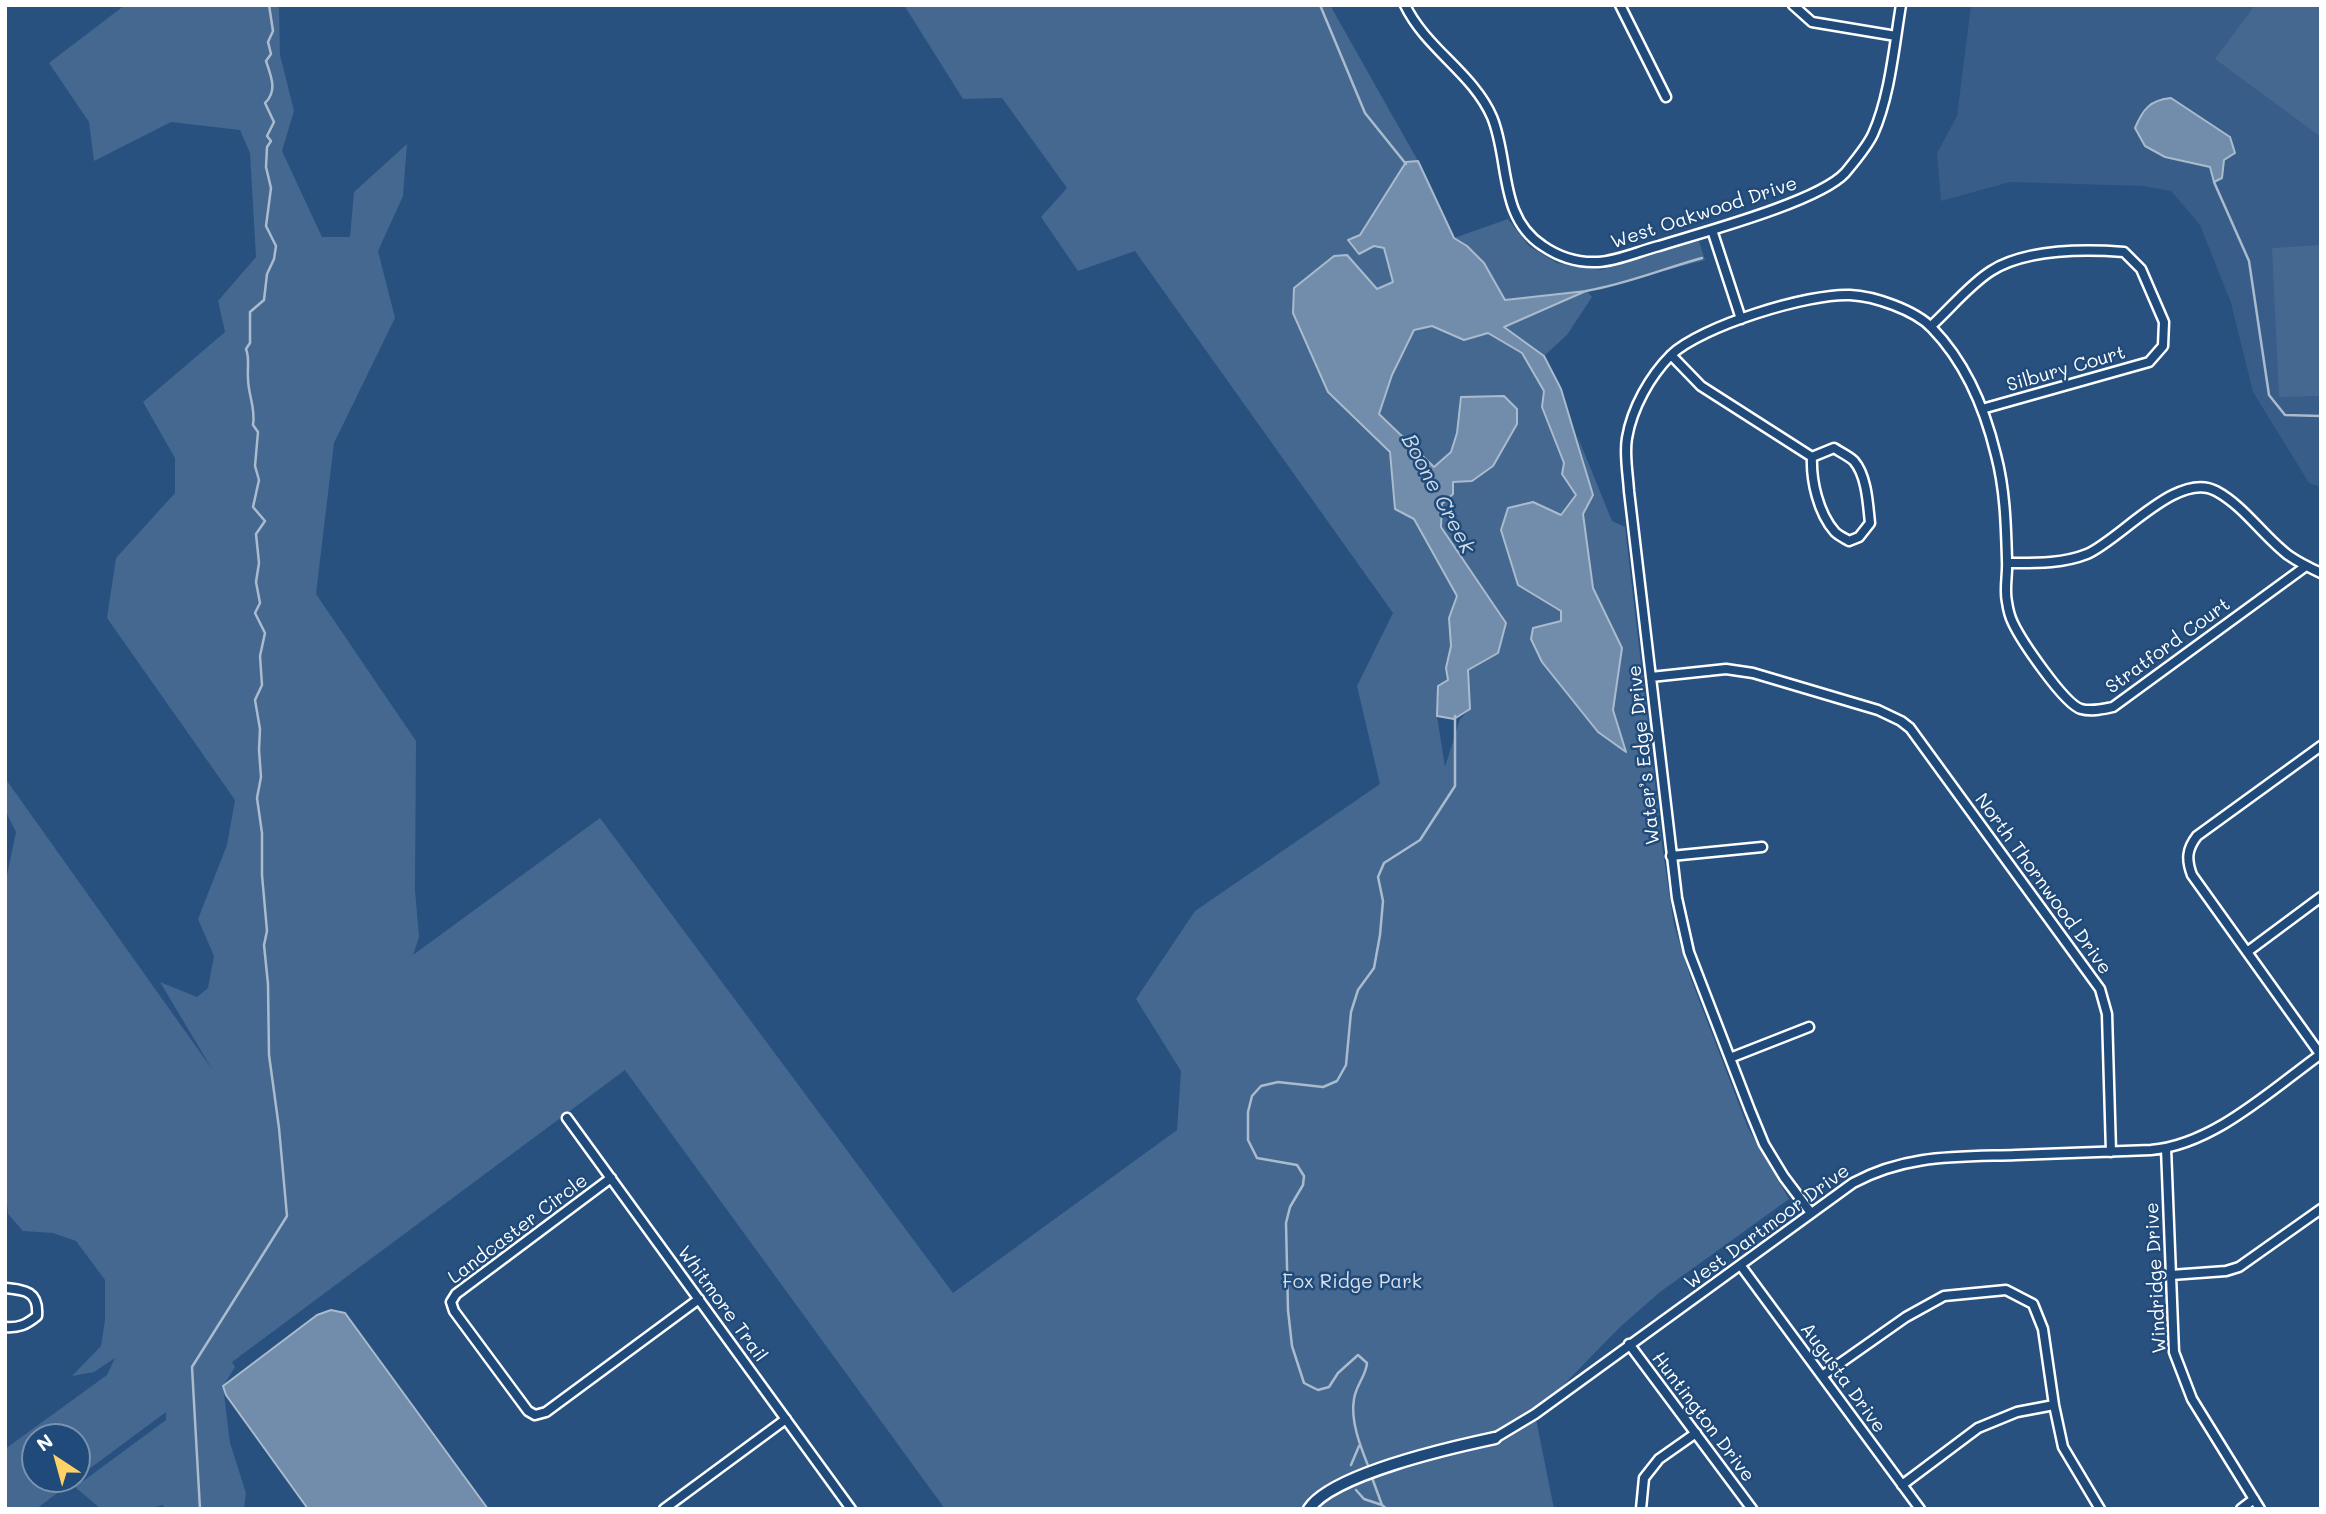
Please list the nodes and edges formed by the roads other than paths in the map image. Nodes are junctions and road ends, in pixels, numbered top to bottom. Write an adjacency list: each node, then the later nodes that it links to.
1 (1405, 5): 7 (street, West Oakwood Drive)
2 (1620, 5): 6 (street)
3 (1793, 5): 5 (street)
4 (1901, 5): 5 (street, West Oakwood Drive)
5 (1896, 36): 7 (street, West Oakwood Drive)
6 (1666, 97)
7 (1712, 230): 8 (street)
8 (1741, 319): 9 (street, Water’s Edge Drive); 10 (street, Water’s Edge Drive)
9 (1931, 326): 11 (street, Stratford Court); 11 (street, Silbury Court)
10 (1671, 355): 12 (street); 16 (street, Water’s Edge Drive)
11 (1982, 409): 13 (street, Stratford Court)
12 (1812, 457): 12 (street)
13 (2007, 564): 14 (street); 14 (street, Stratford Court)
14 (2306, 566): 15 (street)
15 (2321, 573)
16 (1651, 677): 19 (street, Water’s Edge Drive); 27 (street, North Thornwood Drive)
17 (2321, 746): 21 (street)
18 (1762, 847): 19 (street)
19 (1671, 856): 24 (street, Water’s Edge Drive)
20 (2321, 897): 21 (street)
21 (2247, 953): 23 (street)
22 (1809, 1027): 24 (street)
23 (2320, 1054): 26 (street, West Dartmoor Drive)
24 (1730, 1058): 30 (street, Water’s Edge Drive)
25 (567, 1118): 28 (street, Whitmore Trail)
26 (2166, 1148): 27 (street, West Dartmoor Drive); 32 (street, Windridge Drive)
27 (2111, 1152): 30 (street, West Dartmoor Drive)
28 (611, 1178): 34 (street, Whitmore Trail); 34 (street, Landcaster Circle)
29 (2321, 1209): 32 (street)
30 (1811, 1213): 31 (street, West Dartmoor Drive)
31 (1741, 1266): 36 (street, West Dartmoor Drive); 37 (street, Augusta Drive)
32 (2171, 1275): 43 (street, Windridge Drive)
33 (5, 1288): 35 (street)
34 (699, 1299): 39 (street, Whitmore Trail)
35 (5, 1327)
36 (1629, 1344): 40 (street, Huntington Drive); 41 (street, West Dartmoor Drive)
37 (1822, 1376): 38 (street); 42 (street, Augusta Drive)
38 (2054, 1405): 42 (street); 50 (street)
39 (786, 1419): 44 (street); 45 (street, Whitmore Trail)
40 (1696, 1433): 47 (street); 48 (street, Huntington Drive)
41 (1495, 1438): 46 (street)
42 (1902, 1485): 49 (street, Augusta Drive)
43 (2254, 1499): 51 (street); 52 (street, Windridge Drive)
44 (664, 1509)
45 (851, 1509)
46 (1309, 1509)
47 (1642, 1509)
48 (1752, 1509)
49 (1920, 1509)
50 (2100, 1509)
51 (2241, 1509)
52 (2260, 1509)

